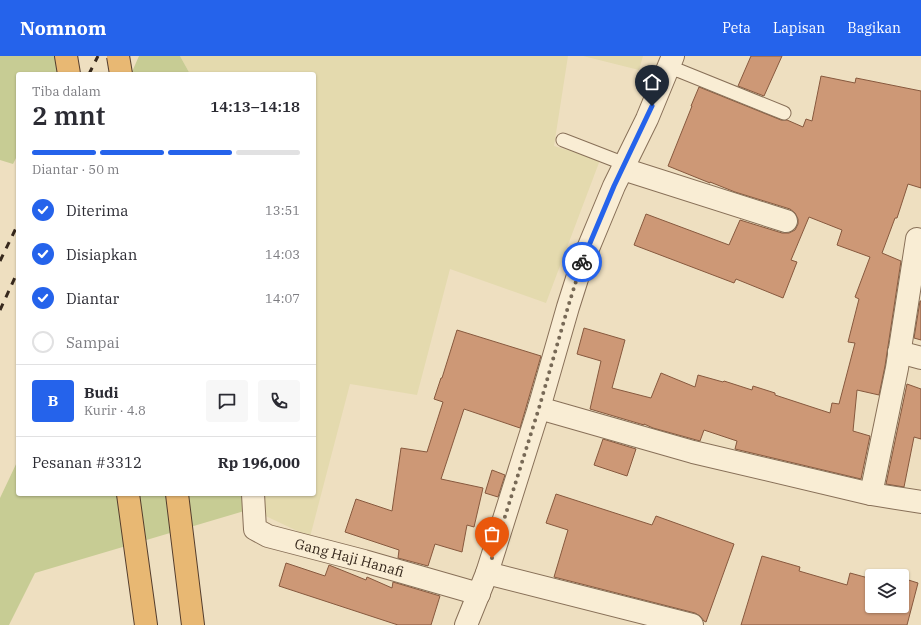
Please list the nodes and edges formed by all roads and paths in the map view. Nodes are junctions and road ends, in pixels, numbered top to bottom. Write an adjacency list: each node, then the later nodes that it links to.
1 (66, 56): 4 (highway)
2 (118, 56): 5 (highway, bridge)
3 (671, 62): 6 (lane); 8 (street)
4 (69, 72)
5 (121, 72)
6 (784, 113)
7 (563, 140): 8 (lane)
8 (624, 167): 9 (street); 13 (street)
9 (786, 221)
10 (917, 239): 11 (street)
11 (900, 352): 12 (street); 14 (street)
12 (921, 358)
13 (539, 408): 14 (street); 19 (street)
14 (871, 494): 18 (street)
15 (128, 496): 21 (highway)
16 (177, 496): 22 (highway)
17 (253, 496): 20 (street, Gang Haji Hanafi)
18 (921, 502)
19 (487, 573): 20 (street); 24 (street)
20 (478, 594): 23 (street)
21 (146, 625)
22 (193, 625)
23 (466, 625)
24 (692, 625)

